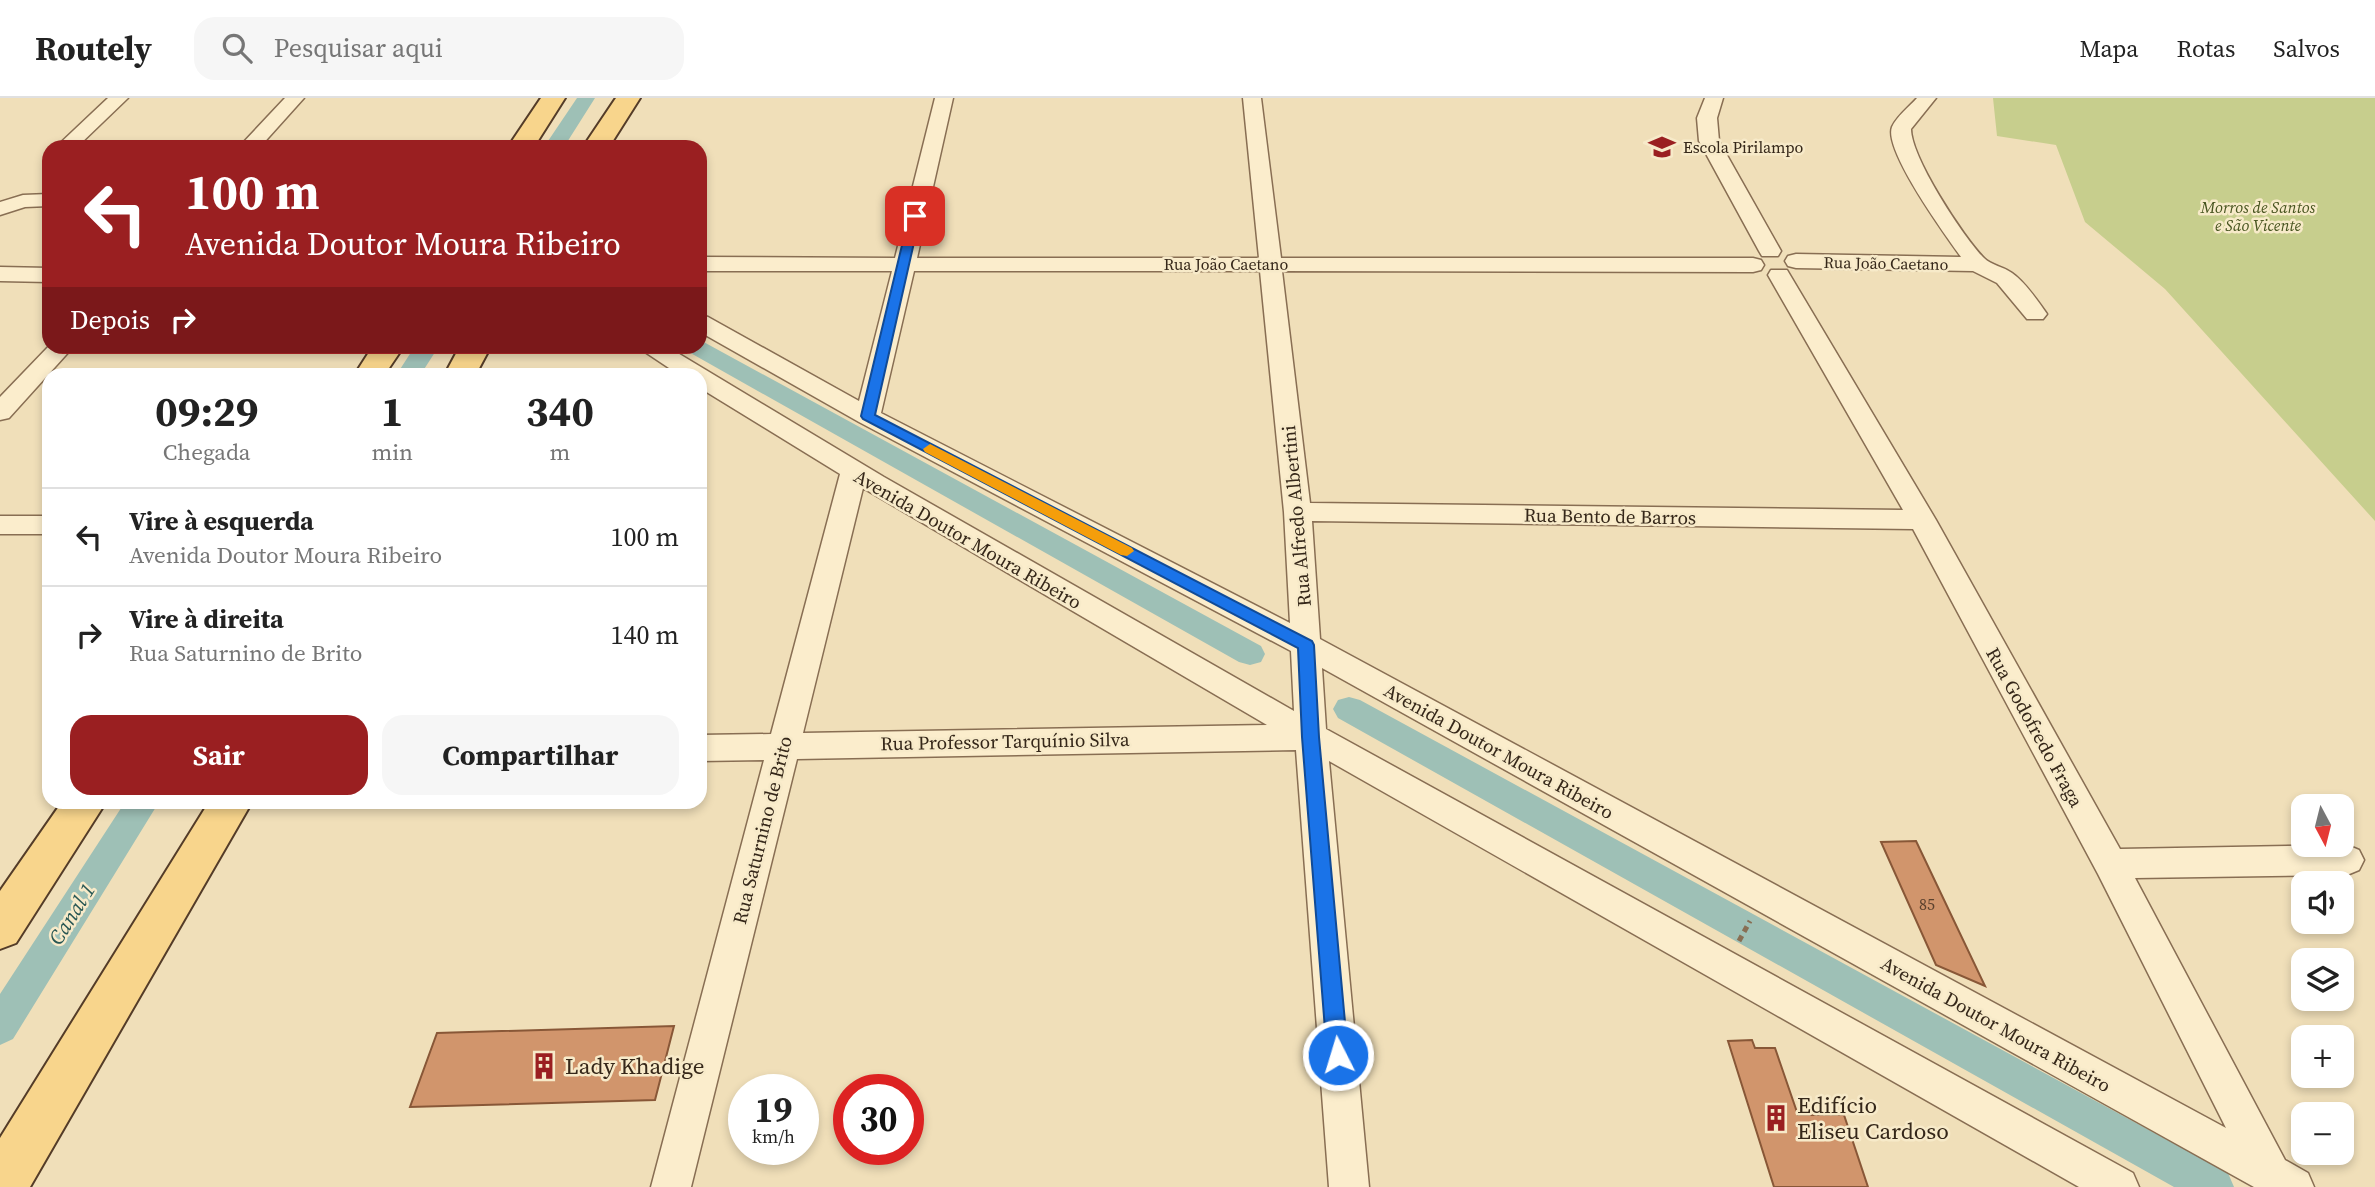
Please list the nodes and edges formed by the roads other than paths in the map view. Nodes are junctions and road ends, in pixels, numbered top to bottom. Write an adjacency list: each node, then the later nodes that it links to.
1 (119, 98): 9 (street)
2 (295, 98): 10 (street)
3 (553, 98): 11 (main road)
4 (628, 98): 12 (main road)
5 (944, 98): 17 (street)
6 (1252, 98): 18 (street, Rua Alfredo Albertini)
7 (1714, 98): 15 (street, Rua Godofredo Fraga)
8 (1927, 98): 19 (street)
9 (74, 140)
10 (256, 140)
11 (526, 140)
12 (601, 140)
13 (42, 200): 14 (street)
14 (0, 209)
15 (1774, 263): 18 (street, Rua João Caetano); 19 (street, Rua João Caetano); 32 (street, Rua Godofredo Fraga)
16 (707, 264): 17 (street, Rua João Caetano)
17 (903, 264): 18 (street, Rua João Caetano); 29 (street)
18 (1270, 264): 31 (street, Rua Alfredo Albertini)
19 (1977, 264): 22 (street)
20 (0, 274): 21 (street)
21 (42, 275)
22 (2035, 314)
23 (707, 325): 29 (street, Avenida Doutor Moura Ribeiro)
24 (54, 354): 28 (street)
25 (661, 354): 26 (street)
26 (684, 368)
27 (707, 382): 30 (street, Avenida Doutor Moura Ribeiro)
28 (0, 412)
29 (868, 416): 35 (street, Avenida Doutor Moura Ribeiro)
30 (853, 472): 36 (street, Avenida Doutor Moura Ribeiro); 37 (street, Rua Saturnino de Brito)
31 (1298, 512): 32 (street, Rua Bento de Barros); 35 (street, Rua Alfredo Albertini)
32 (1922, 520): 42 (street, Rua Godofredo Fraga)
33 (42, 525): 34 (street)
34 (0, 526)
35 (1307, 653): 36 (street, Rua Alfredo Albertini); 44 (street, Avenida Doutor Moura Ribeiro)
36 (1310, 729): 37 (street, Rua Professor Tarquínio Silva); 47 (street, Rua Alfredo Albertini); 48 (street, Avenida Doutor Moura Ribeiro)
37 (783, 745): 38 (street, Rua Professor Tarquínio Silva); 46 (street, Rua Saturnino de Brito)
38 (707, 748)
39 (80, 809): 43 (main road)
40 (227, 809): 45 (main road)
41 (2347, 860): 42 (street)
42 (2110, 864): 44 (street, Rua Godofredo Fraga)
43 (4, 916)
44 (2280, 1183)
45 (0, 1187)
46 (671, 1187)
47 (1349, 1187)
48 (2119, 1187)

